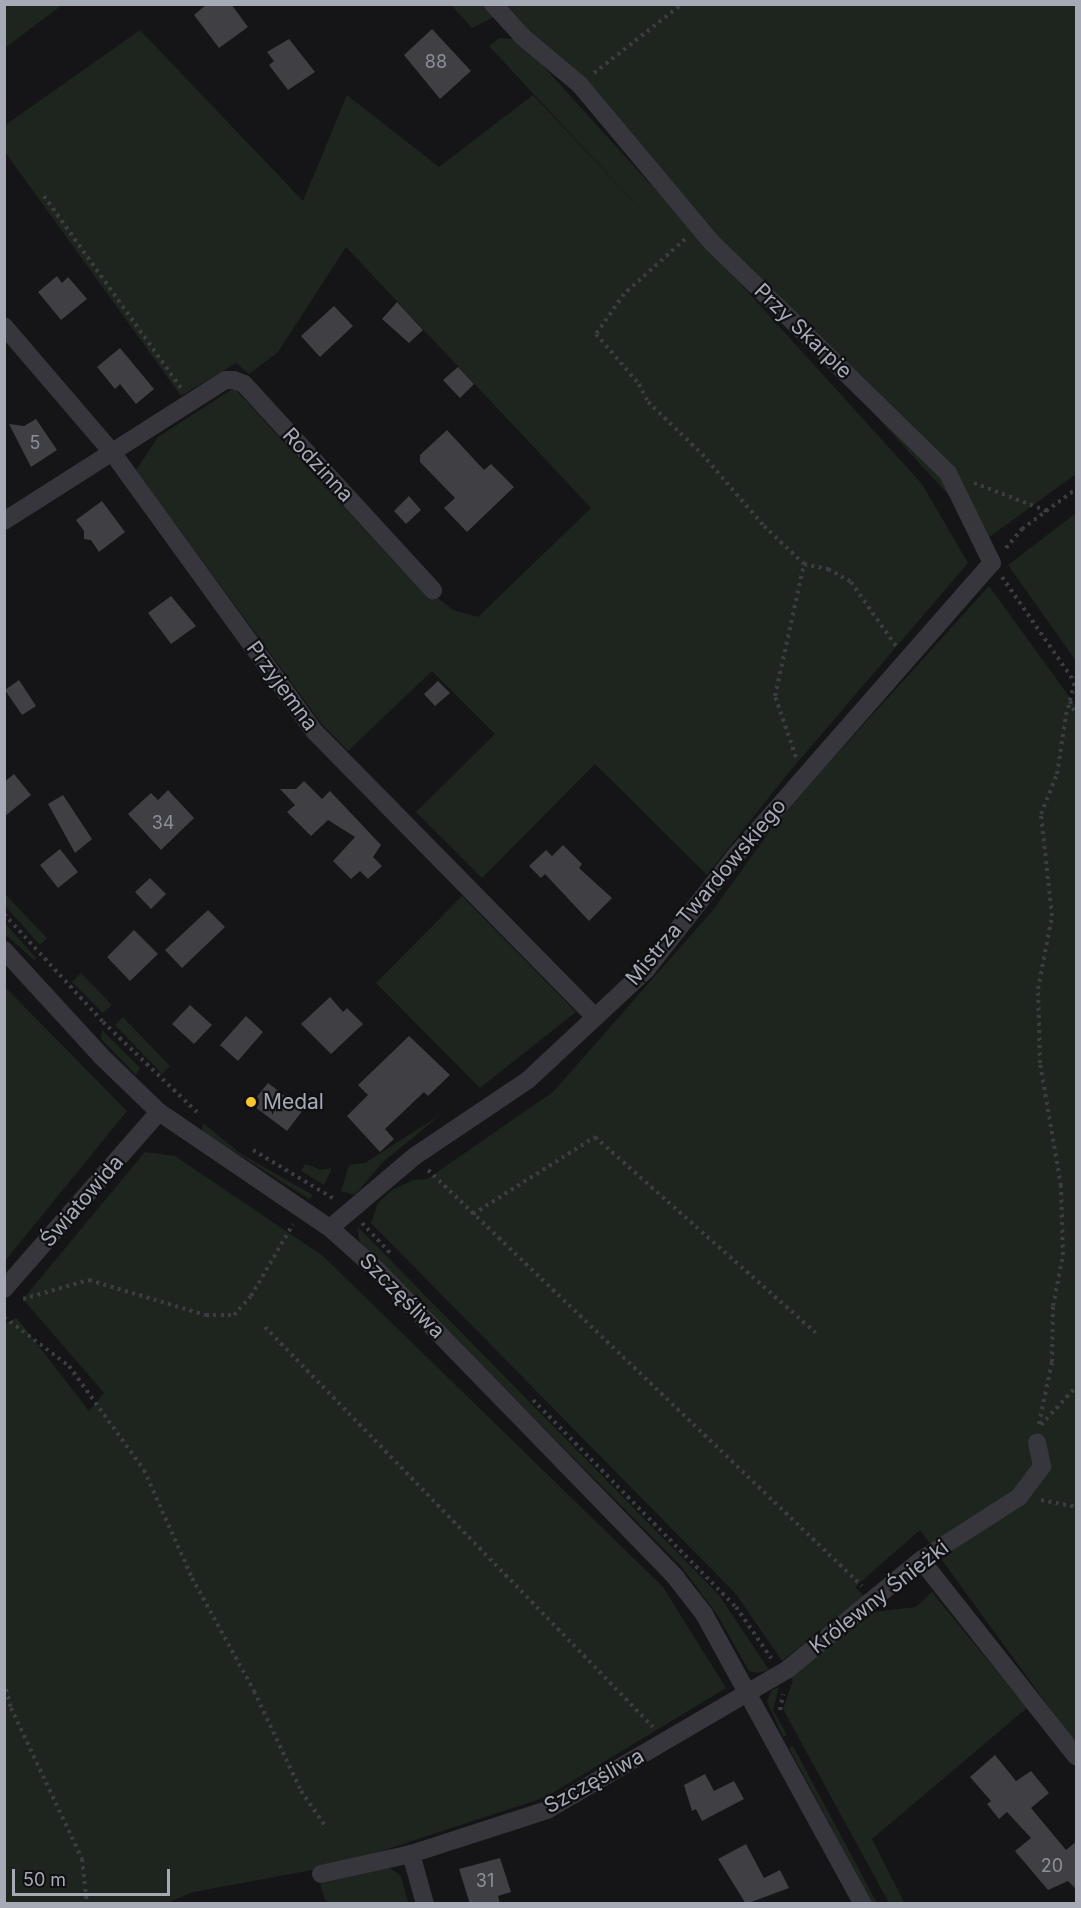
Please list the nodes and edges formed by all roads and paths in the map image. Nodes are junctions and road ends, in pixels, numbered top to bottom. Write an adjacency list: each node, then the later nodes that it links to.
1 (493, 4): 3 (street, Przy Skarpie)
2 (682, 4): 3 (path)
3 (579, 84): 5 (street, Przy Skarpie)
4 (44, 196): 7 (path)
5 (699, 226): 9 (street, Przy Skarpie); 14 (path)
6 (4, 326): 8 (street, Przyjemna)
7 (192, 403): 8 (street, Rodzinna); 15 (street, Rodzinna)
8 (112, 452): 12 (street, Rodzinna); 24 (street, Przyjemna)
9 (948, 473): 11 (path); 13 (street, Przy Skarpie)
10 (1077, 489): 11 (path)
11 (1047, 511): 13 (path)
12 (4, 521)
13 (992, 563): 16 (street, Mistrza Twardowskiego); 18 (path)
14 (804, 564): 16 (path); 21 (path)
15 (433, 590)
16 (908, 660): 21 (street, Mistrza Twardowskiego)
17 (1077, 677): 18 (path)
18 (1076, 684): 19 (path)
19 (1070, 701): 20 (path); 38 (path)
20 (1077, 715)
21 (806, 775): 24 (street, Mistrza Twardowskiego)
22 (4, 914): 26 (path)
23 (4, 950): 25 (street, Szczęśliwa)
24 (594, 1016): 28 (street, Mistrza Twardowskiego)
25 (159, 1112): 30 (street, Szczęśliwa); 33 (street, Światowida)
26 (202, 1116)
27 (247, 1146): 29 (path)
28 (415, 1156): 31 (path); 32 (street, Mistrza Twardowskiego)
29 (343, 1204)
30 (302, 1209): 32 (street, Szczęśliwa); 33 (path)
31 (473, 1214): 36 (path); 42 (path)
32 (330, 1228): 44 (street, Szczęśliwa)
33 (10, 1295)
34 (4, 1317): 47 (path)
35 (265, 1327): 45 (path)
36 (816, 1333)
37 (1077, 1387): 38 (path)
38 (1038, 1436): 39 (street, Królewny Śnieżki)
39 (1019, 1497): 40 (path); 41 (street, Królewny Śnieżki)
40 (1077, 1507)
41 (921, 1560): 42 (street, Królewny Śnieżki); 46 (street)
42 (876, 1598): 44 (street, Królewny Śnieżki)
43 (4, 1682): 50 (path)
44 (748, 1693): 45 (street, Szczęśliwa); 52 (street, Szczęśliwa)
45 (666, 1740): 48 (street, Szczęśliwa)
46 (1077, 1756)
47 (326, 1827)
48 (411, 1854): 49 (street, Szczęśliwa); 51 (street)
49 (321, 1874)
50 (87, 1904)
51 (425, 1904)
52 (863, 1904)

